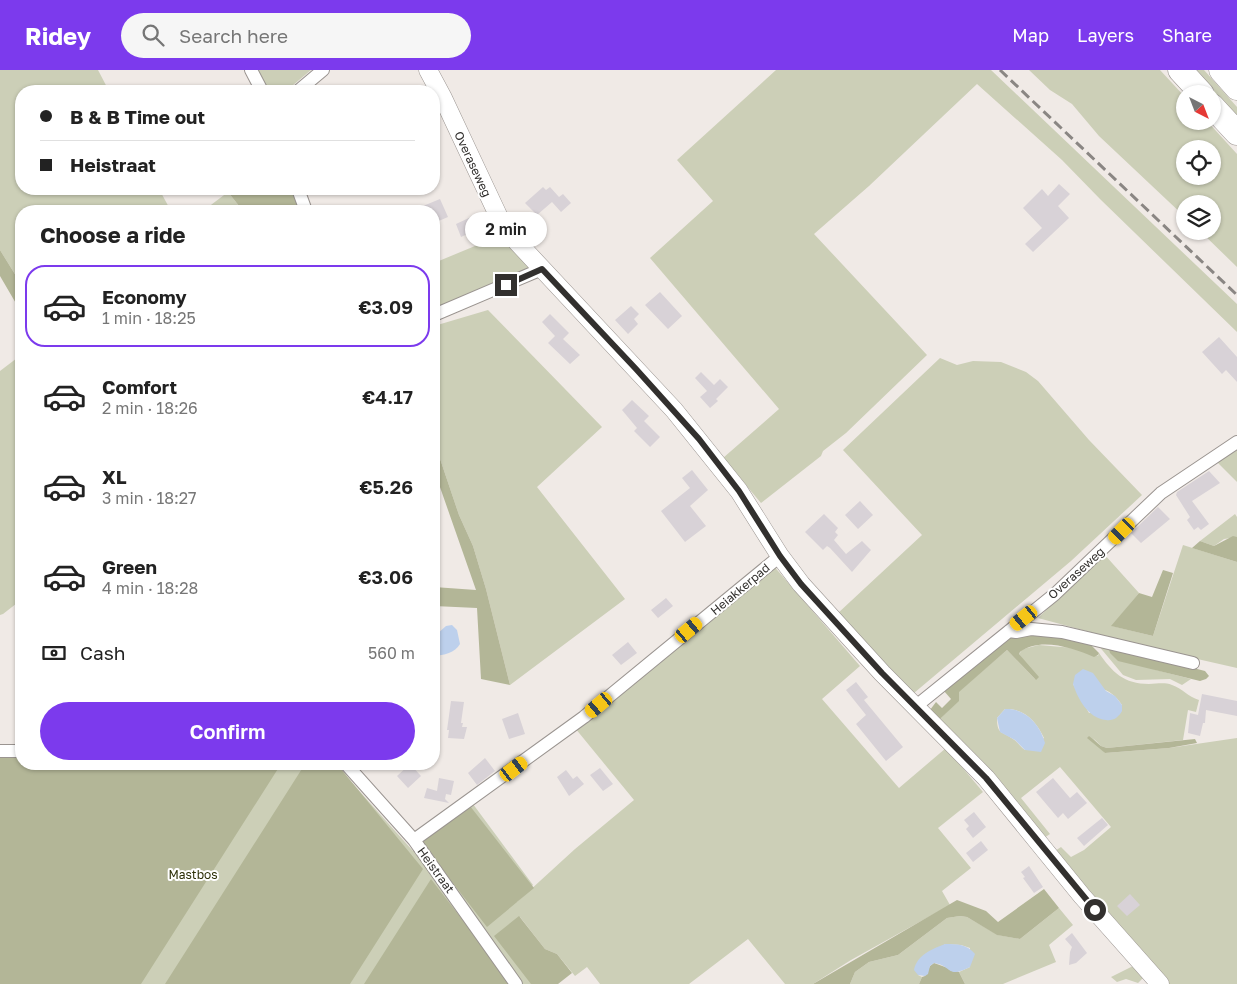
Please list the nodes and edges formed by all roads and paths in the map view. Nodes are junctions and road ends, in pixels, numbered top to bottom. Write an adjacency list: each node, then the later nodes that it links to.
1 (251, 70): 6 (street)
2 (324, 70): 7 (street)
3 (428, 70): 8 (street, Overaseweg)
4 (1180, 70): 9 (highway)
5 (1221, 70): 10 (highway)
6 (259, 85)
7 (305, 85)
8 (436, 85)
9 (1194, 85)
10 (1237, 88)
11 (440, 92): 14 (street, Overaseweg)
12 (1221, 116): 13 (highway)
13 (1237, 133)
14 (542, 269): 15 (street); 17 (street, Overaseweg)
15 (440, 312)
16 (1237, 442): 18 (street, Overaseweg)
17 (780, 556): 20 (street, Overaseweg); 24 (street, Heiakkerpad)
18 (1009, 631): 19 (street); 20 (street, Overaseweg)
19 (1193, 664)
20 (915, 706): 26 (street, Overaseweg)
21 (0, 751): 22 (street)
22 (15, 752)
23 (351, 770): 24 (street, Heistraat)
24 (414, 840): 25 (street, Heistraat)
25 (516, 984)
26 (1160, 984)

